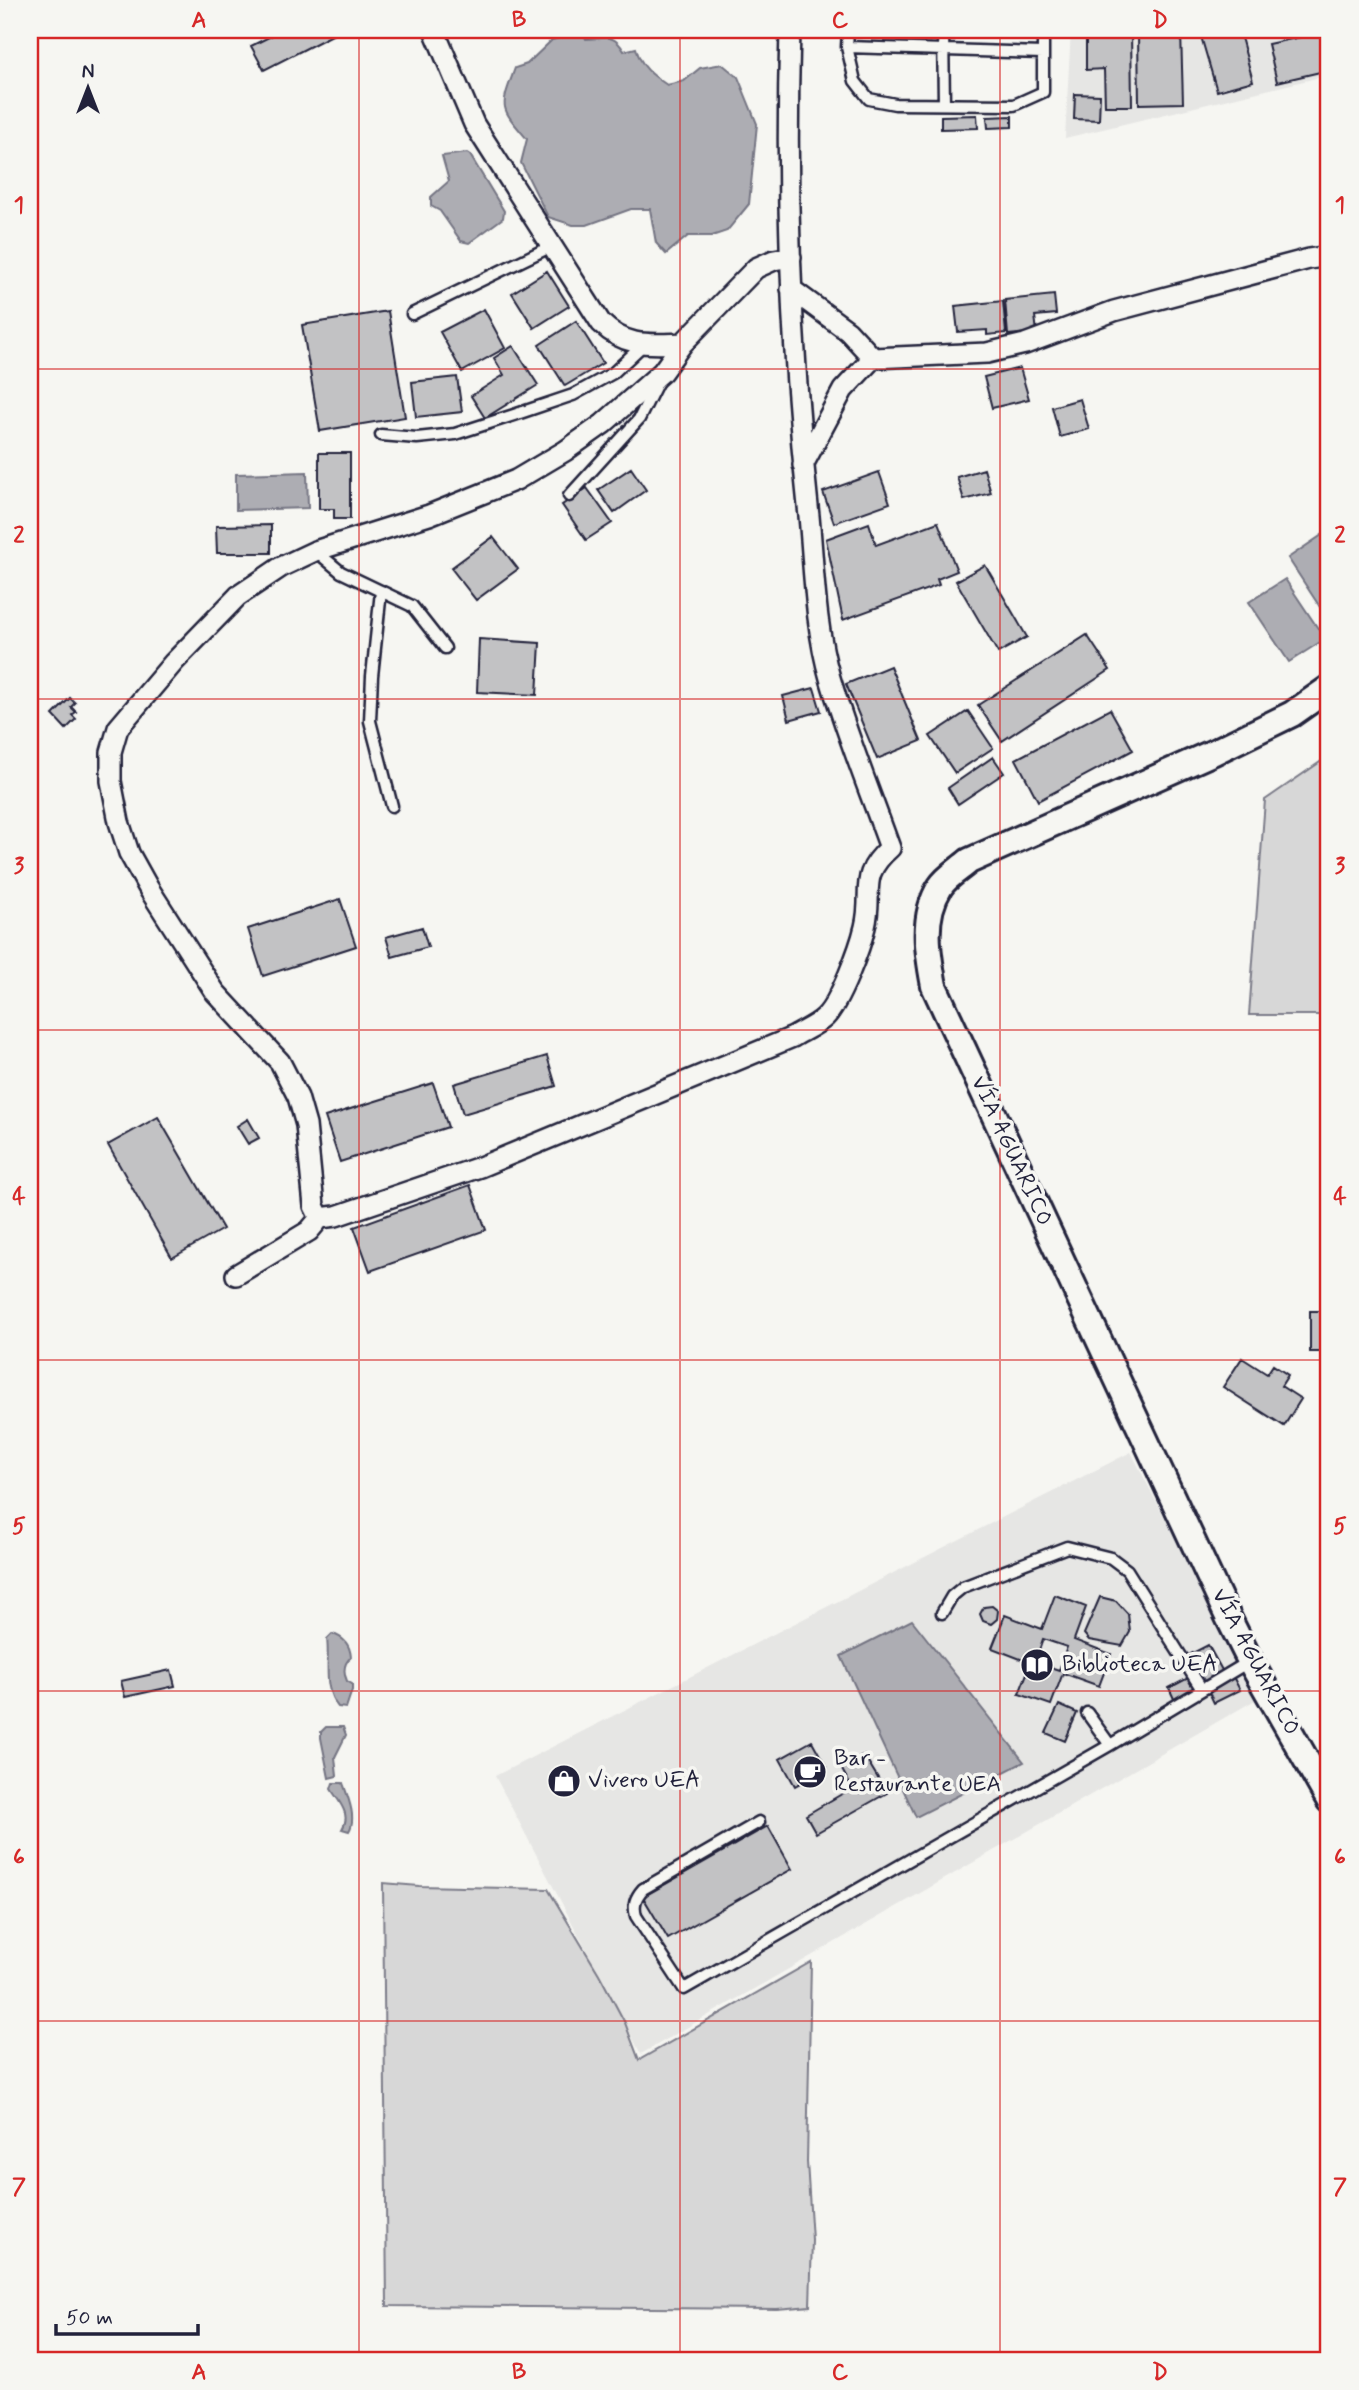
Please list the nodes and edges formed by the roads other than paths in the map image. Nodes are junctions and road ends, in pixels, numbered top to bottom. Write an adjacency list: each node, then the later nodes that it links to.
1 (434, 30): 10 (street)
2 (790, 30): 12 (street)
3 (848, 30): 6 (lane)
4 (943, 30): 7 (lane)
5 (1043, 30): 8 (lane)
6 (847, 47): 7 (lane); 9 (lane)
7 (943, 50): 8 (lane); 9 (lane)
8 (1043, 53): 9 (lane)
9 (944, 104)
10 (552, 246): 14 (lane); 16 (street)
11 (1329, 256): 17 (street)
12 (790, 257): 13 (street); 15 (street)
13 (790, 289): 17 (street); 20 (street)
14 (412, 314)
15 (683, 343): 16 (street); 18 (street)
16 (643, 344): 19 (lane)
17 (873, 358): 20 (street)
18 (662, 372): 21 (lane); 22 (street)
19 (381, 435)
20 (803, 466): 27 (street)
21 (569, 496)
22 (315, 551): 23 (lane); 27 (street)
23 (381, 592): 24 (lane); 26 (lane)
24 (445, 648)
25 (1329, 688): 30 (street, VÍA AGUARICO)
26 (392, 806)
27 (320, 1218): 28 (street)
28 (236, 1275)
29 (942, 1613): 31 (lane)
30 (1250, 1661): 31 (lane); 34 (street, VÍA AGUARICO)
31 (1201, 1688): 33 (lane)
32 (1087, 1713): 33 (lane)
33 (1110, 1745): 35 (lane)
34 (1329, 1800)
35 (759, 1822)

